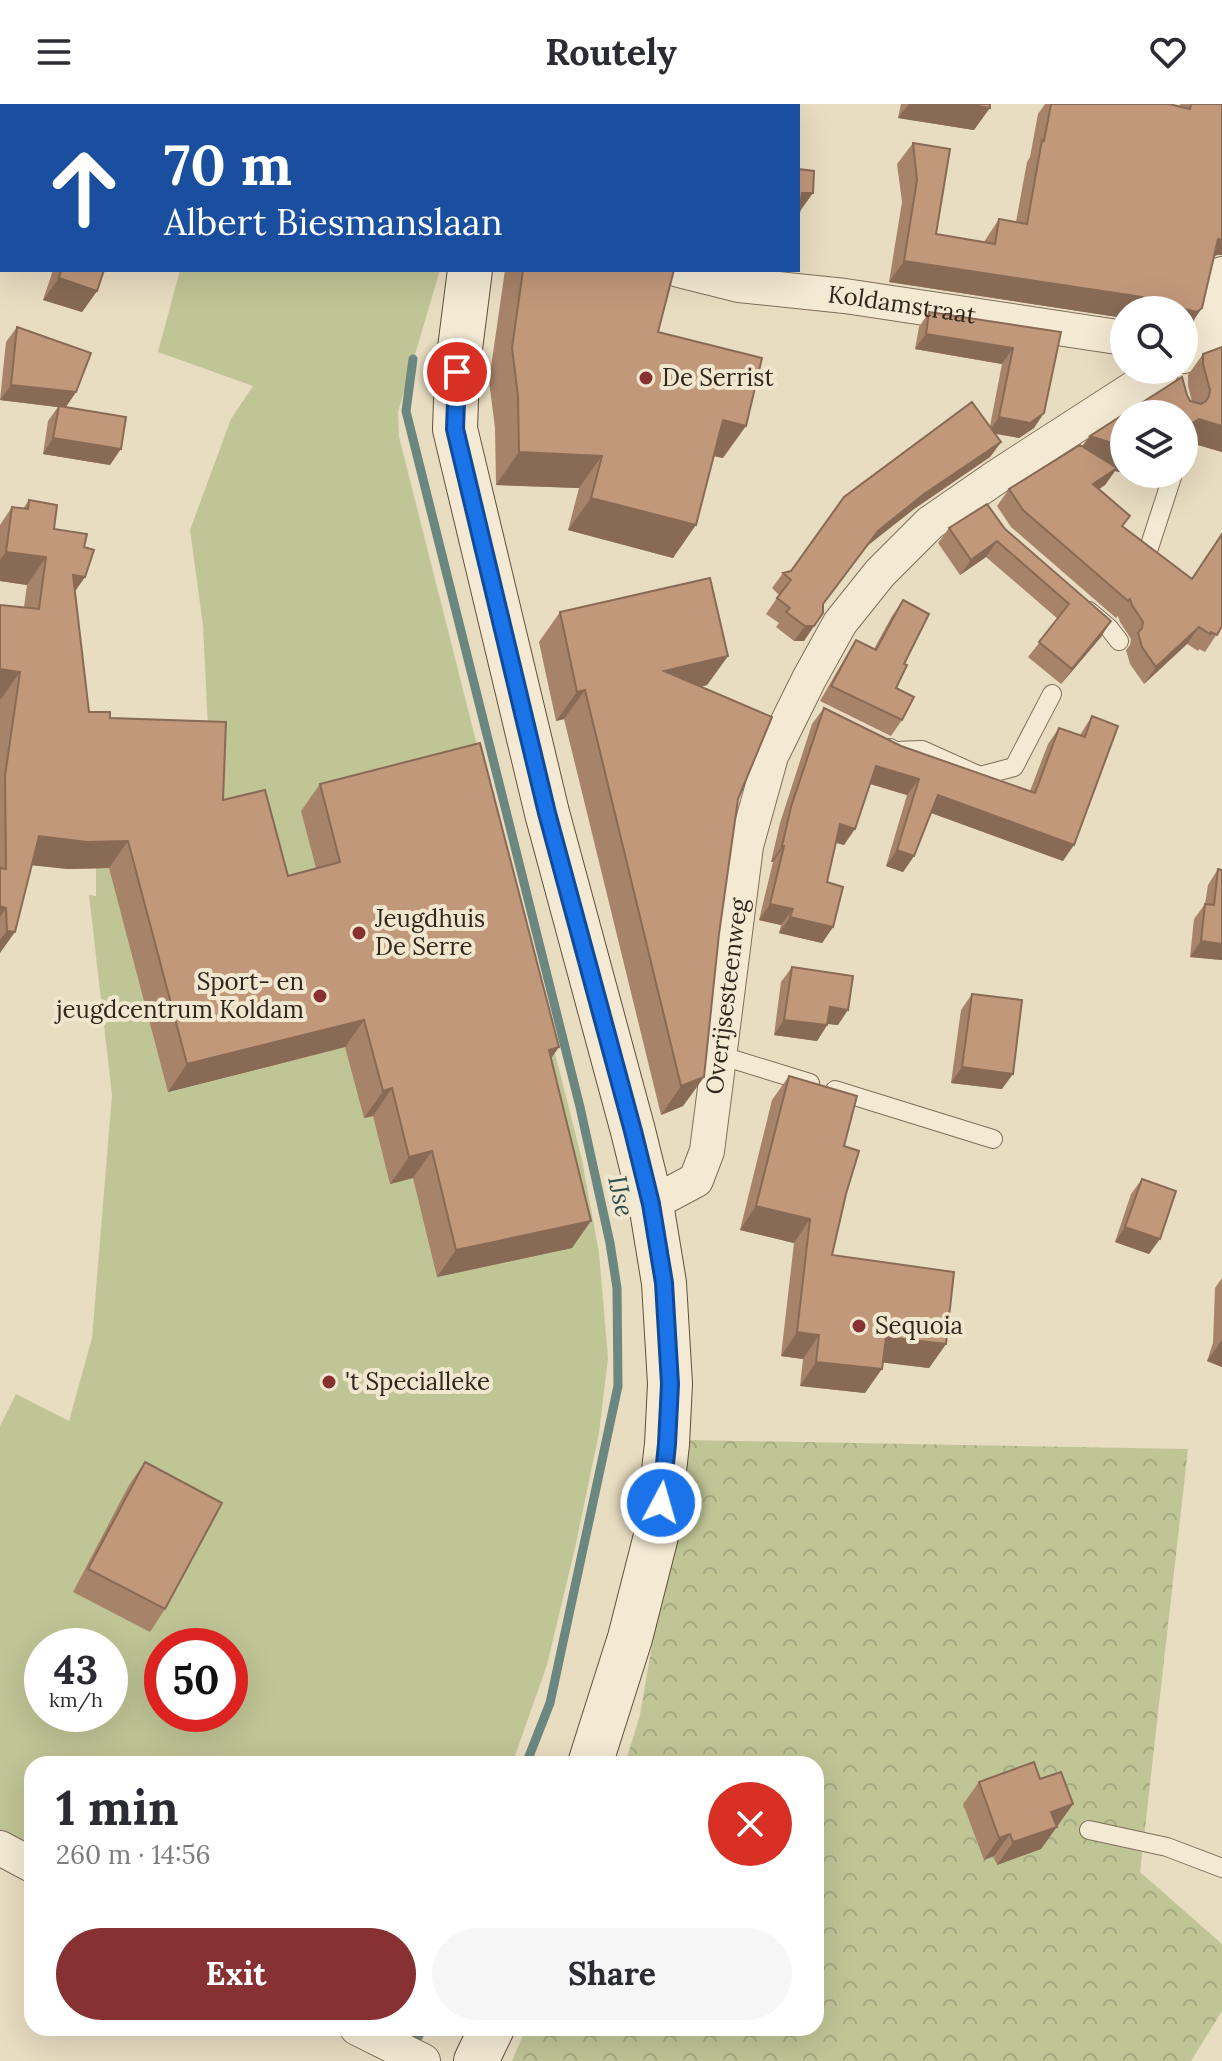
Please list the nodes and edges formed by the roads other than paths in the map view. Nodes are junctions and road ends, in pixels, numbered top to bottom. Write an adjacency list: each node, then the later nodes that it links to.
1 (470, 272): 15 (main road)
2 (687, 272): 5 (street, Koldamstraat)
3 (1222, 274): 4 (street, Overijsesteenweg)
4 (1198, 330)
5 (1110, 336)
6 (1147, 384): 13 (street, Overijsesteenweg)
7 (1168, 488): 8 (lane)
8 (1148, 551)
9 (1077, 601): 10 (lane)
10 (1119, 641)
11 (1052, 694): 12 (lane)
12 (867, 737)
13 (719, 1055): 14 (lane); 15 (street, Overijsesteenweg)
14 (993, 1139)
15 (651, 1204): 16 (main road)
16 (593, 1756)
17 (1089, 1830): 20 (lane)
18 (0, 1848): 19 (street)
19 (24, 1861)
20 (1222, 1868)
21 (373, 2036): 23 (street)
22 (488, 2036): 24 (main road)
23 (409, 2054)
24 (476, 2061)

